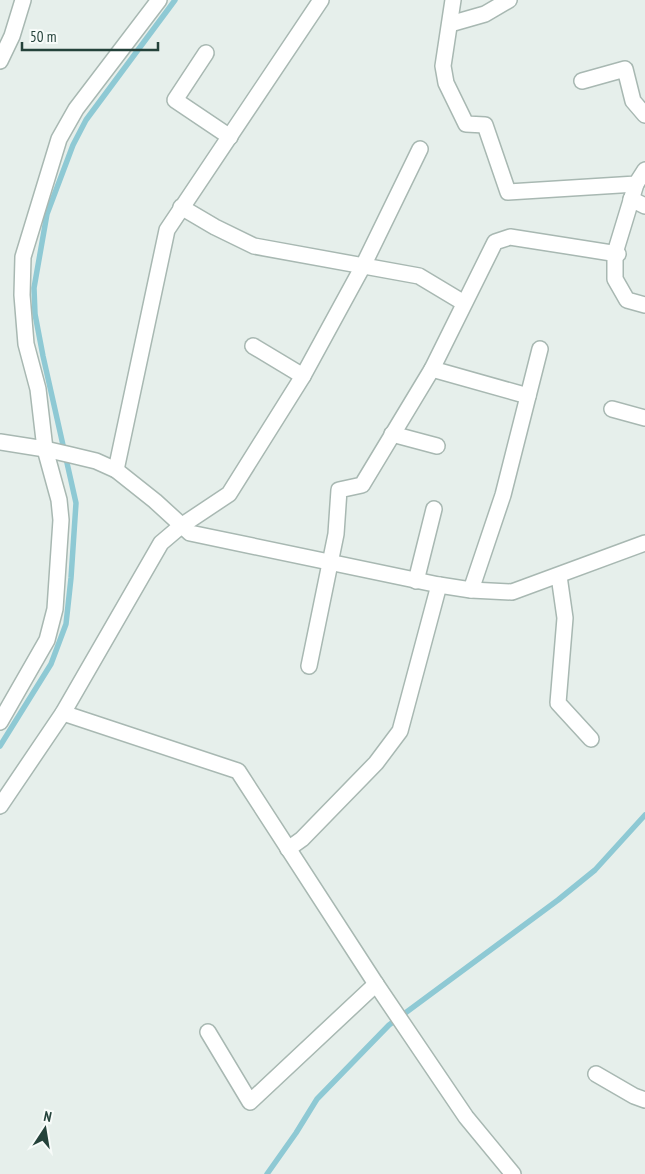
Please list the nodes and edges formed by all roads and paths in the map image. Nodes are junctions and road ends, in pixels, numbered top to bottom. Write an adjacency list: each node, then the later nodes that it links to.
1 (23, 0): 8 (street)
2 (158, 0): 32 (street)
3 (322, 0): 11 (street)
4 (453, 0): 6 (street)
5 (509, 0): 6 (street)
6 (450, 24): 14 (street)
7 (206, 53): 11 (street)
8 (0, 61)
9 (582, 81): 10 (street)
10 (645, 115)
11 (230, 137): 17 (street)
12 (420, 149): 19 (street)
13 (645, 170): 14 (street)
14 (636, 184): 15 (street)
15 (631, 199): 16 (street); 18 (street)
16 (645, 206)
17 (181, 207): 19 (street); 33 (street)
18 (616, 253): 20 (street); 21 (street)
19 (363, 266): 20 (street); 25 (street)
20 (464, 303): 24 (street)
21 (645, 304)
22 (253, 346): 25 (street)
23 (540, 349): 26 (street)
24 (432, 369): 26 (street); 29 (street)
25 (303, 376): 35 (street)
26 (528, 396): 41 (street)
27 (612, 409): 28 (street)
28 (645, 418)
29 (392, 434): 31 (street); 37 (street)
30 (0, 442): 32 (street)
31 (436, 446)
32 (48, 450): 33 (street); 44 (street)
33 (116, 470): 35 (street)
34 (434, 509): 39 (street)
35 (181, 526): 37 (street); 43 (street)
36 (645, 543): 38 (street)
37 (330, 562): 39 (street); 42 (street)
38 (559, 576): 41 (street); 45 (street)
39 (416, 581): 40 (street)
40 (439, 585): 41 (street); 47 (street)
41 (471, 590)
42 (309, 666)
43 (63, 713): 46 (street); 47 (street)
44 (0, 722)
45 (591, 739)
46 (0, 806)
47 (288, 849): 48 (street)
48 (376, 984): 49 (street); 52 (street)
49 (208, 1032)
50 (596, 1074): 51 (street)
51 (645, 1100)
52 (514, 1174)

